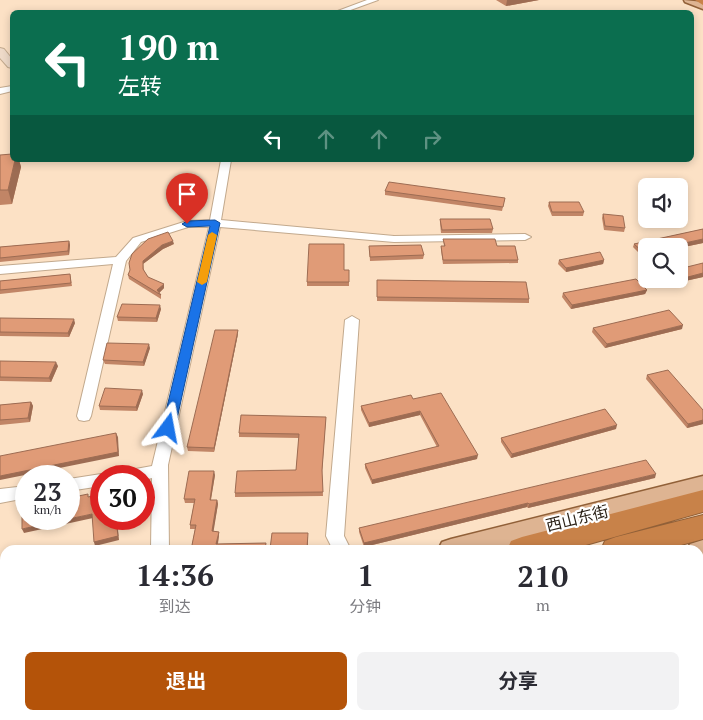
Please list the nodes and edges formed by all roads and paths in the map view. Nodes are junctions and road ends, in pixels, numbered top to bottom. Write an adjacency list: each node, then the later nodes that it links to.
1 (374, 0): 4 (street)
2 (689, 0): 3 (main road)
3 (703, 6)
4 (345, 10)
5 (0, 51): 6 (street)
6 (10, 63)
7 (226, 162): 8 (street)
8 (215, 223): 9 (street); 10 (street); 14 (street)
9 (525, 237)
10 (120, 260): 11 (street); 13 (street)
11 (0, 270)
12 (352, 320): 22 (street)
13 (84, 416)
14 (160, 471): 15 (street); 21 (street)
15 (155, 472)
16 (703, 486): 23 (main road, 西山东街)
17 (15, 494): 18 (street)
18 (0, 496)
19 (703, 501): 24 (highway)
20 (703, 527): 25 (highway)
21 (160, 545)
22 (340, 545)
23 (471, 545)
24 (540, 545)
25 (635, 545)

